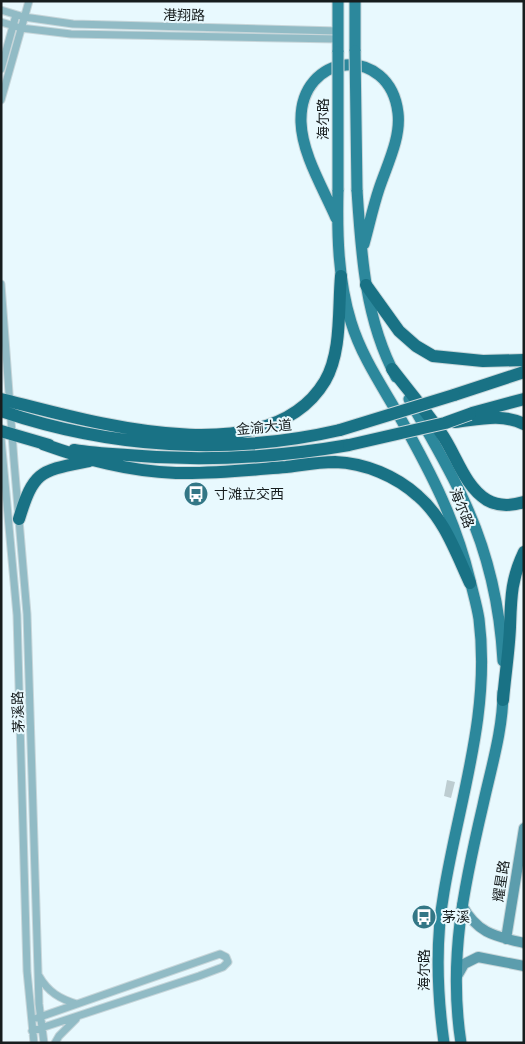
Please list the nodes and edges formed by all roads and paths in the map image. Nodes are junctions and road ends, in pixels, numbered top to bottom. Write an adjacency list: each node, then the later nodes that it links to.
1 (29, 1): 6 (street)
2 (338, 1): 10 (main road, 海尔路)
3 (355, 1): 14 (main road, 海尔路, bridge)
4 (1, 10): 5 (street, 港翔路)
5 (16, 15): 6 (street, 港翔路); 8 (street)
6 (24, 17): 9 (street); 10 (street, 港翔路)
7 (1, 22): 8 (street, 港翔路)
8 (13, 26): 9 (street, 港翔路); 11 (street)
9 (21, 28): 10 (street, 港翔路); 12 (street)
10 (338, 35): 13 (main road, 海尔路, bridge)
11 (1, 69)
12 (1, 100)
13 (338, 222): 14 (main road); 15 (main road, 海尔路)
14 (362, 253): 17 (main road, 海尔路)
15 (341, 276): 22 (highway); 32 (main road, 海尔路)
16 (1, 284): 22 (street, 茅溪路)
17 (366, 285): 18 (highway); 19 (main road, 海尔路)
18 (524, 360)
19 (392, 369): 29 (highway); 33 (main road, 海尔路)
20 (524, 372): 23 (highway, 金渝大道, bridge)
21 (524, 399): 24 (highway, 金渝大道)
22 (6, 400): 23 (street, 茅溪路)
23 (6, 413): 26 (street, 茅溪路)
24 (472, 417): 25 (highway); 27 (highway, 金渝大道, bridge)
25 (524, 424)
26 (5, 435): 27 (highway, 金渝大道); 30 (street, 茅溪路); 44 (street, 茅溪路)
27 (43, 444): 28 (highway)
28 (89, 461): 30 (highway); 32 (highway)
29 (524, 502)
30 (18, 520): 39 (street, 茅溪路)
31 (524, 552): 33 (highway)
32 (470, 583): 50 (main road, 海尔路)
33 (503, 700): 35 (main road, 海尔路)
34 (524, 828): 36 (street, 耀星路)
35 (462, 904): 36 (street); 40 (main road, 海尔路)
36 (506, 939): 37 (street)
37 (524, 943)
38 (524, 966): 40 (street)
39 (38, 973): 41 (street); 43 (street, 茅溪路)
40 (456, 978): 51 (main road, 海尔路)
41 (78, 1004): 42 (street); 43 (street)
42 (80, 1015): 45 (street); 49 (street)
43 (40, 1017): 44 (street); 45 (street, 茅溪路)
44 (31, 1020): 46 (street, 茅溪路)
45 (42, 1028): 46 (street); 48 (street, 茅溪路)
46 (32, 1031): 47 (street, 茅溪路)
47 (34, 1043)
48 (44, 1043)
49 (56, 1043)
50 (444, 1043)
51 (461, 1043)

